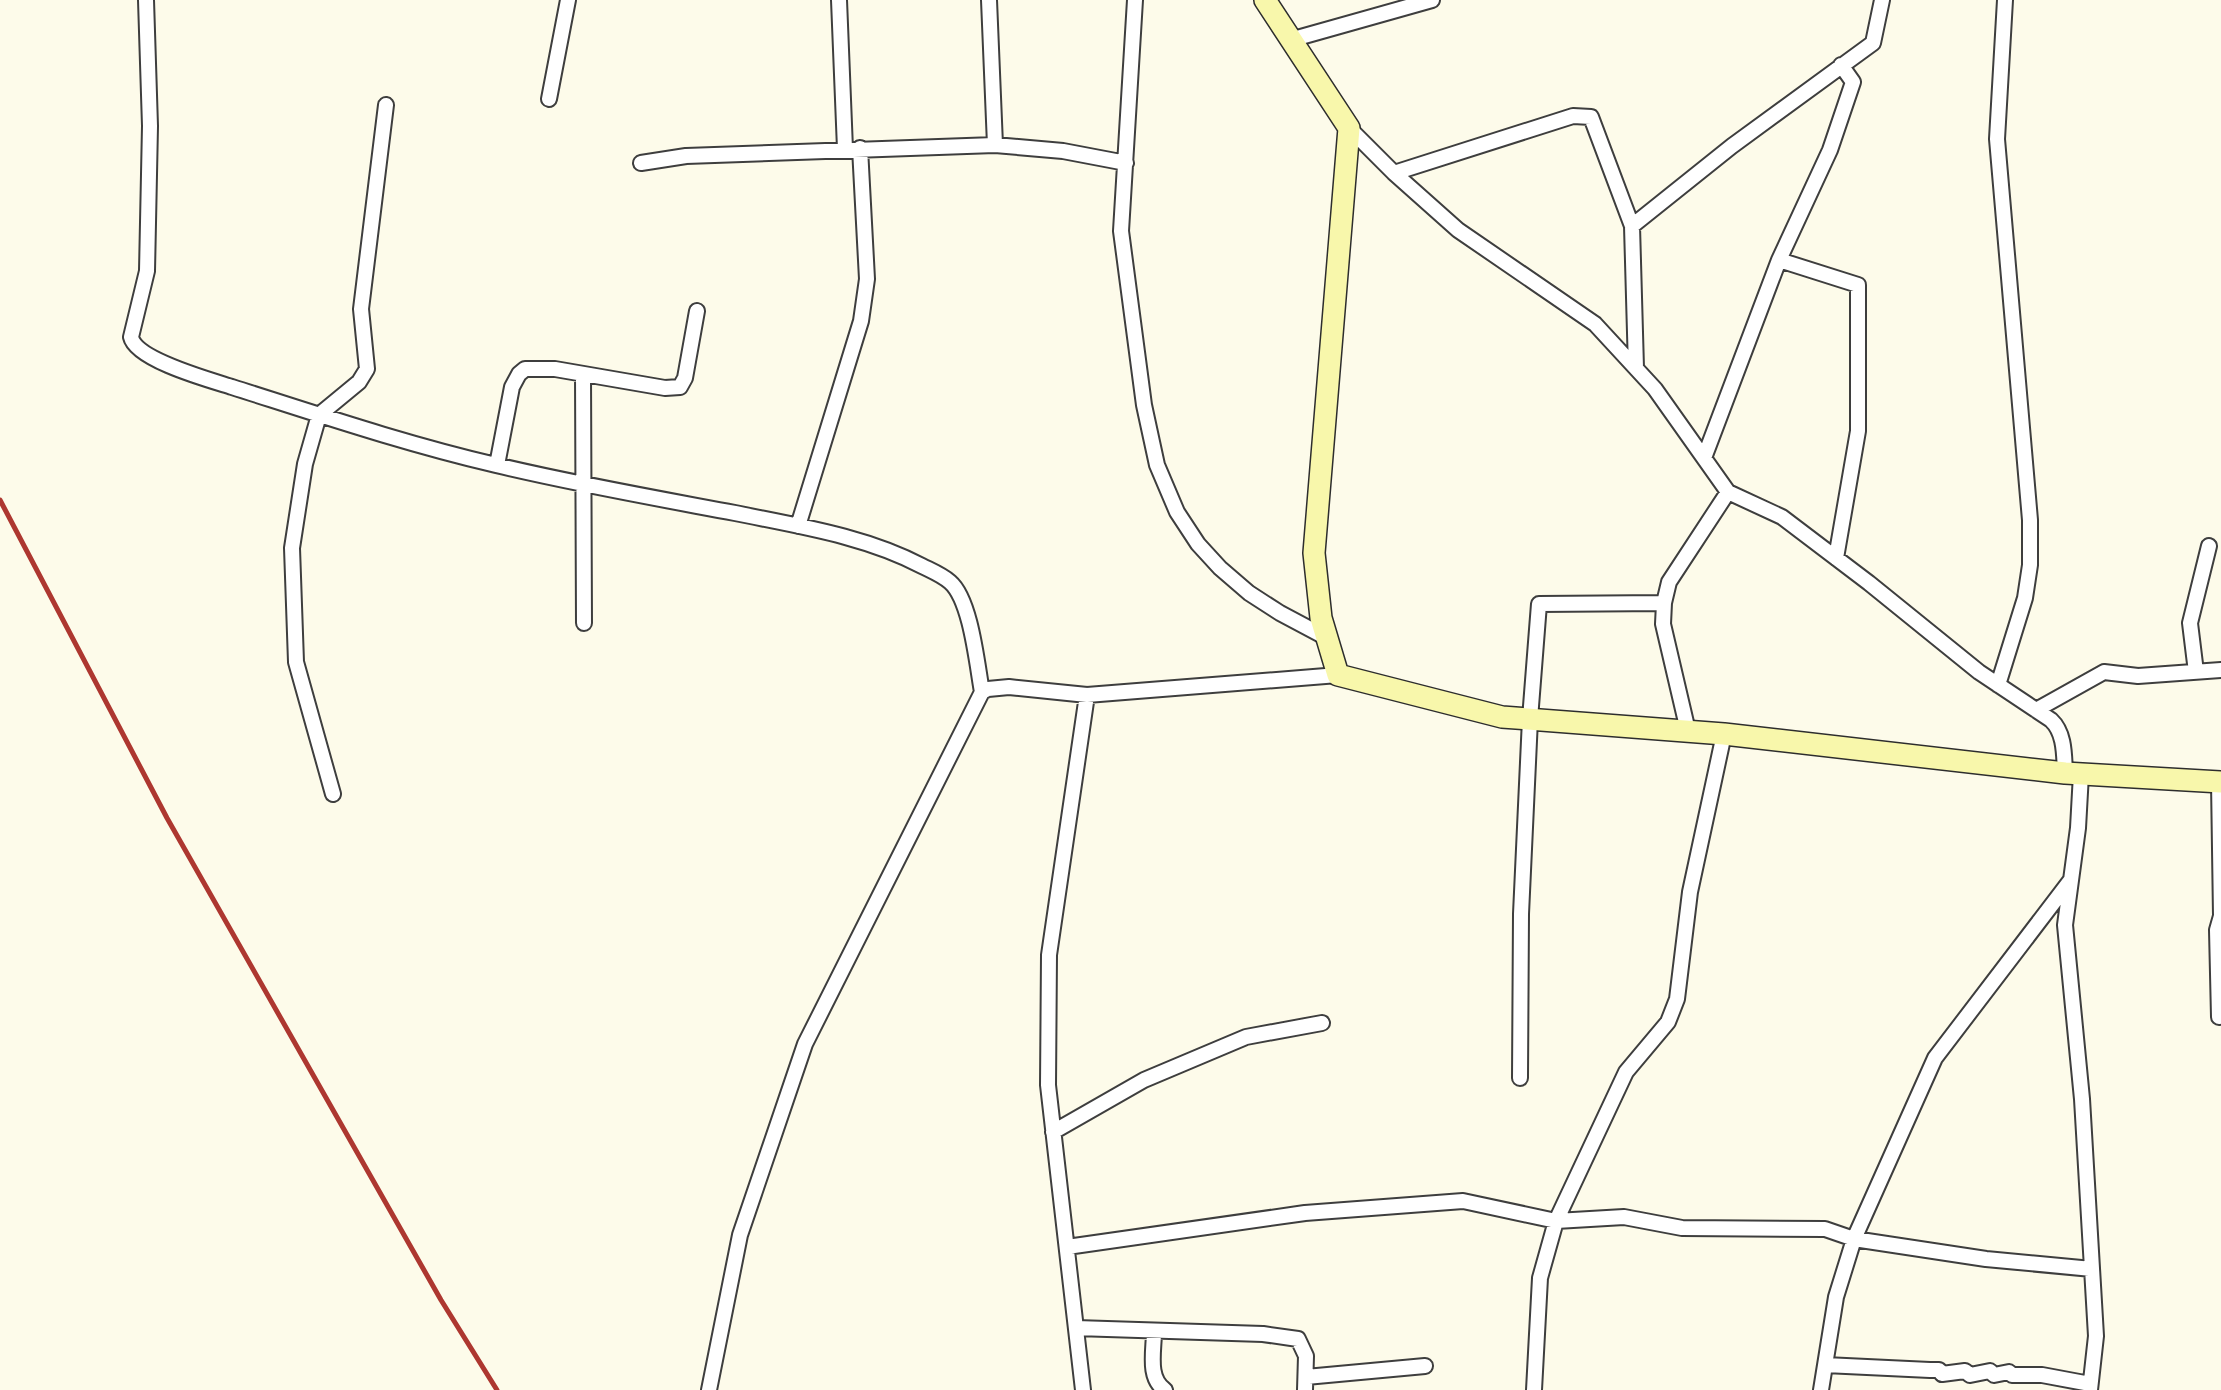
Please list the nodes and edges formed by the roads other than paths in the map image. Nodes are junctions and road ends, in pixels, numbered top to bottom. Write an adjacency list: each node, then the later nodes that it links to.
1 (146, 0): 25 (street)
2 (569, 0): 12 (street)
3 (839, 0): 16 (street)
4 (989, 0): 15 (street)
5 (1135, 0): 18 (street)
6 (1265, 0): 10 (street)
7 (1432, 0): 10 (street)
8 (1882, 0): 11 (street)
9 (2006, 0): 39 (street)
10 (1290, 40): 14 (street)
11 (1842, 65): 20 (street); 21 (street)
12 (549, 99)
13 (386, 105): 25 (street)
14 (1349, 128): 19 (street); 35 (street)
15 (995, 145): 16 (street); 18 (street)
16 (852, 149): 17 (street); 30 (street)
17 (641, 163)
18 (1126, 163): 35 (street)
19 (1394, 173): 20 (street); 23 (street)
20 (1632, 226): 23 (street)
21 (1779, 260): 26 (street); 32 (street)
22 (697, 312): 24 (street)
23 (1636, 368): 26 (street)
24 (583, 374): 27 (street); 28 (street)
25 (319, 415): 27 (street); 48 (street)
26 (1704, 457): 29 (street)
27 (498, 465): 28 (street)
28 (583, 484): 30 (street); 34 (street)
29 (1728, 492): 32 (street); 33 (street)
30 (798, 526): 40 (street)
31 (2209, 546): 37 (street)
32 (1836, 558): 39 (street)
33 (1664, 603): 43 (street); 44 (street)
34 (584, 623)
35 (1327, 638): 38 (street)
36 (2221, 670): 37 (street)
37 (2196, 672): 42 (street)
38 (1338, 675): 41 (street); 43 (street)
39 (1998, 685): 42 (street)
40 (982, 692): 41 (street); 64 (street)
41 (1087, 695): 53 (street)
42 (2036, 710): 46 (street)
43 (1530, 719): 44 (street); 52 (street)
44 (1688, 731): 45 (street)
45 (1724, 734): 46 (street); 54 (street)
46 (2073, 773): 47 (street); 49 (street)
47 (2220, 782): 50 (street)
48 (333, 794)
49 (2071, 880): 55 (street); 57 (street)
50 (2219, 1017)
51 (1322, 1023): 53 (street)
52 (1520, 1078)
53 (1054, 1132): 56 (street)
54 (1556, 1221): 55 (street); 56 (street); 67 (street)
55 (1854, 1239): 57 (street); 60 (street)
56 (1067, 1247): 58 (street)
57 (2092, 1269): 63 (street)
58 (1076, 1328): 59 (street); 65 (street)
59 (1154, 1331): 62 (street); 66 (street)
60 (1825, 1365): 63 (street); 68 (street)
61 (1425, 1366): 62 (street)
62 (1306, 1384)
63 (2090, 1387)
64 (709, 1390)
65 (1083, 1390)
66 (1165, 1390)
67 (1534, 1390)
68 (1821, 1390)

